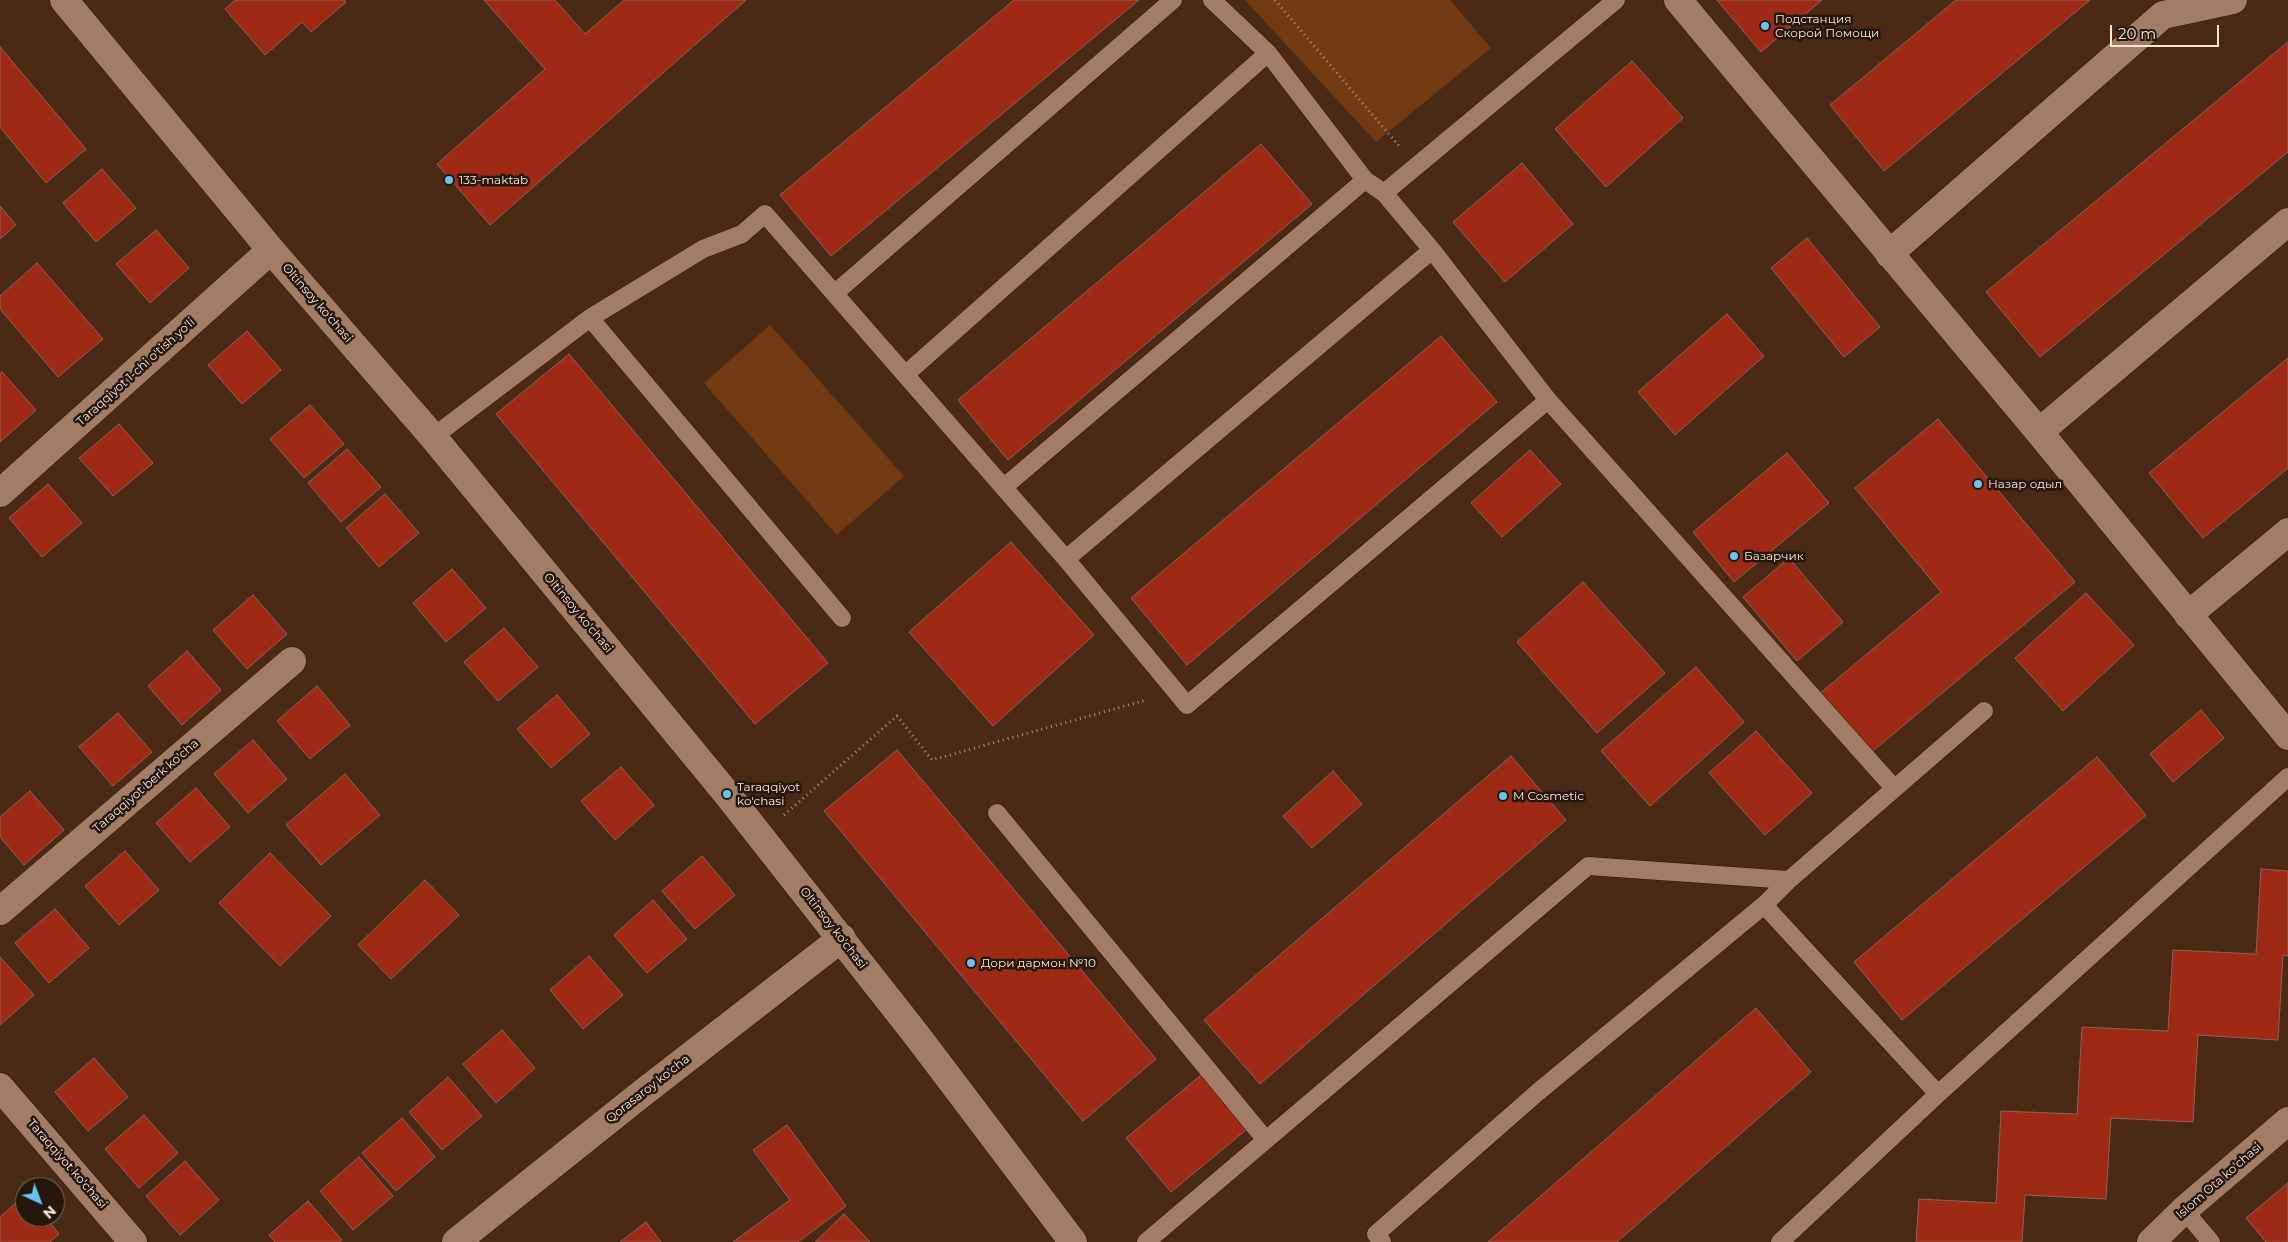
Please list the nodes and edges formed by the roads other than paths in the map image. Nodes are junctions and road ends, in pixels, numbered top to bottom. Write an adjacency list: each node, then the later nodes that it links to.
1 (64, 0): 11 (street, Oltinsoy ko'chasi)
2 (1173, 0): 14 (lane)
3 (1212, 0): 7 (lane)
4 (1616, 0): 9 (lane)
5 (1678, 0): 13 (street)
6 (2233, 0): 13 (street)
7 (1268, 53): 8 (lane); 16 (lane)
8 (1365, 180): 9 (lane); 20 (lane)
9 (1384, 193): 12 (lane)
10 (2288, 222): 18 (street)
11 (271, 250): 19 (street, Oltinsoy ko'chasi); 21 (street, Taraqqiyot 1-chi o'tish yo'li)
12 (1432, 250): 17 (lane); 23 (lane)
13 (1890, 254): 18 (street)
14 (835, 293): 15 (lane); 16 (lane)
15 (590, 318): 19 (lane); 25 (lane)
16 (906, 374): 20 (lane)
17 (1548, 400): 23 (lane); 30 (lane)
18 (2039, 432): 24 (street)
19 (433, 437): 35 (street, Oltinsoy ko'chasi)
20 (1004, 487): 23 (lane)
21 (0, 494)
22 (2288, 532): 24 (street)
23 (1066, 559)
24 (2188, 616): 28 (street)
25 (842, 618)
26 (292, 661): 34 (street, Taraqqiyot berk ko'cha)
27 (1984, 711): 30 (lane)
28 (2288, 736)
29 (2288, 777): 37 (lane)
30 (1894, 788): 32 (lane)
31 (997, 813): 39 (lane)
32 (1789, 880): 33 (lane); 39 (lane)
33 (1764, 905): 37 (lane); 45 (lane)
34 (0, 911)
35 (842, 938): 42 (street, Qorasaroy ko'cha); 43 (street, Oltinsoy ko'chasi)
36 (0, 1087): 41 (street, Taraqqiyot ko'chasi)
37 (1938, 1094): 46 (lane)
38 (2288, 1121): 40 (street, Islom Ota ko'chasi)
39 (1265, 1139): 44 (lane)
40 (2184, 1210): 47 (street, Islom Ota ko'chasi); 48 (lane)
41 (133, 1242)
42 (456, 1242)
43 (1073, 1242)
44 (1146, 1242)
45 (1382, 1242)
46 (1780, 1242)
47 (2151, 1242)
48 (2210, 1242)

